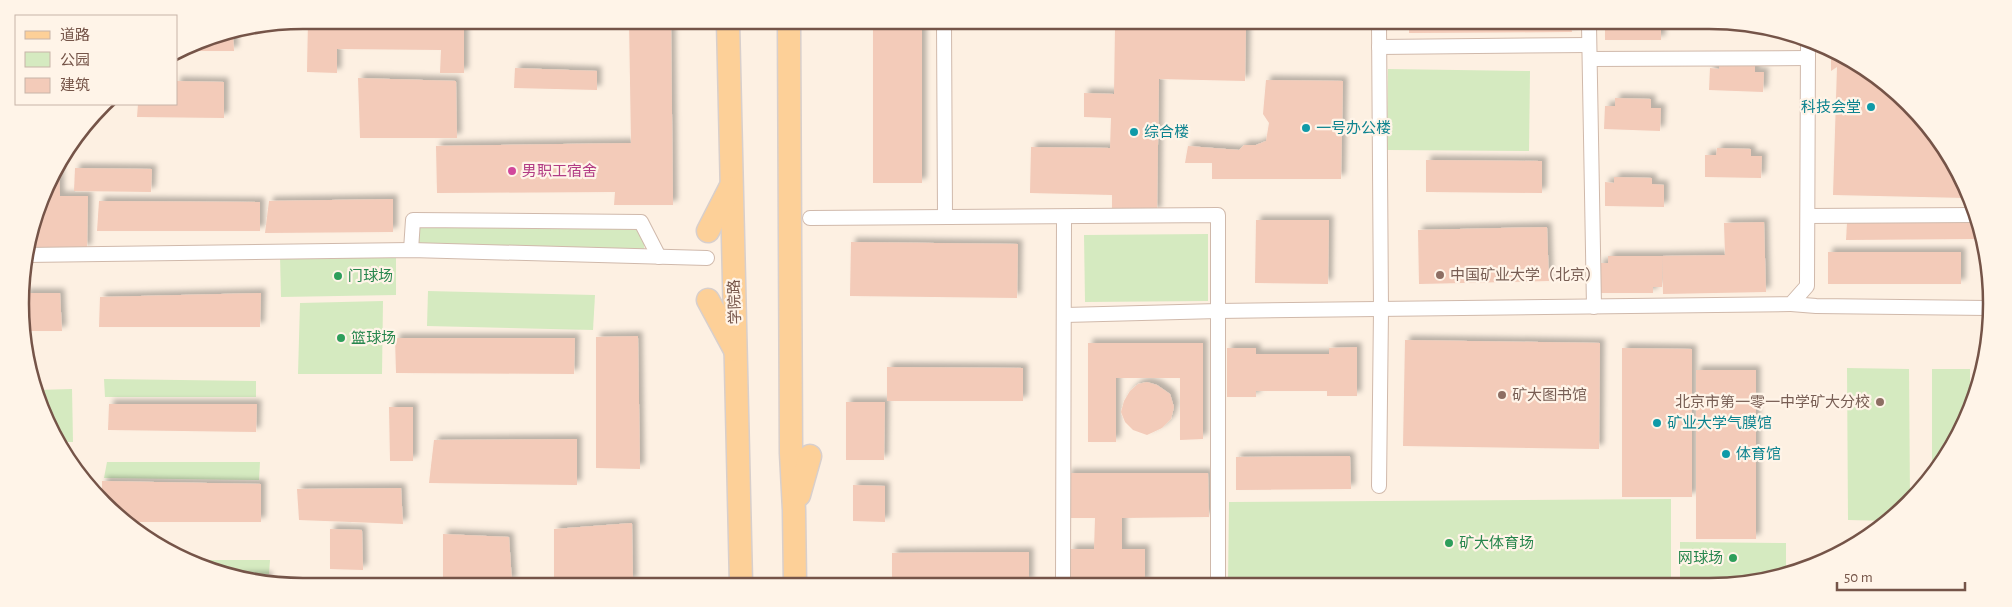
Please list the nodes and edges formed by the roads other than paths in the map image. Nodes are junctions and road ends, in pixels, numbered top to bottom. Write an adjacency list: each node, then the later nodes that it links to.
1 (728, 29): 10 (main road, 学院路)
2 (790, 29): 31 (main road)
3 (944, 29): 14 (street)
4 (1379, 29): 6 (street)
5 (1589, 29): 8 (street)
6 (1379, 47): 8 (street); 25 (street)
7 (1808, 48): 9 (street)
8 (1589, 52): 9 (street); 23 (street)
9 (1808, 58): 13 (street)
10 (732, 183): 16 (main road); 28 (main road, 学院路)
11 (1969, 215): 13 (street)
12 (1064, 216): 14 (street); 26 (street); 27 (street)
13 (1808, 216): 22 (street)
14 (945, 217): 15 (street)
15 (810, 218)
16 (708, 231)
17 (411, 250): 18 (street); 19 (street); 19 (street)
18 (33, 255)
19 (659, 257): 20 (street)
20 (707, 258)
21 (708, 300): 28 (main road)
22 (1791, 304): 23 (street); 24 (street)
23 (1594, 307): 25 (street)
24 (1983, 308)
25 (1381, 310): 26 (street); 30 (street)
26 (1218, 312): 27 (street); 35 (street)
27 (1065, 315): 34 (street)
28 (736, 351): 32 (main road, 学院路)
29 (810, 456): 31 (main road)
30 (1379, 486)
31 (794, 510): 33 (main road)
32 (741, 578)
33 (795, 578)
34 (1064, 578)
35 (1218, 578)

